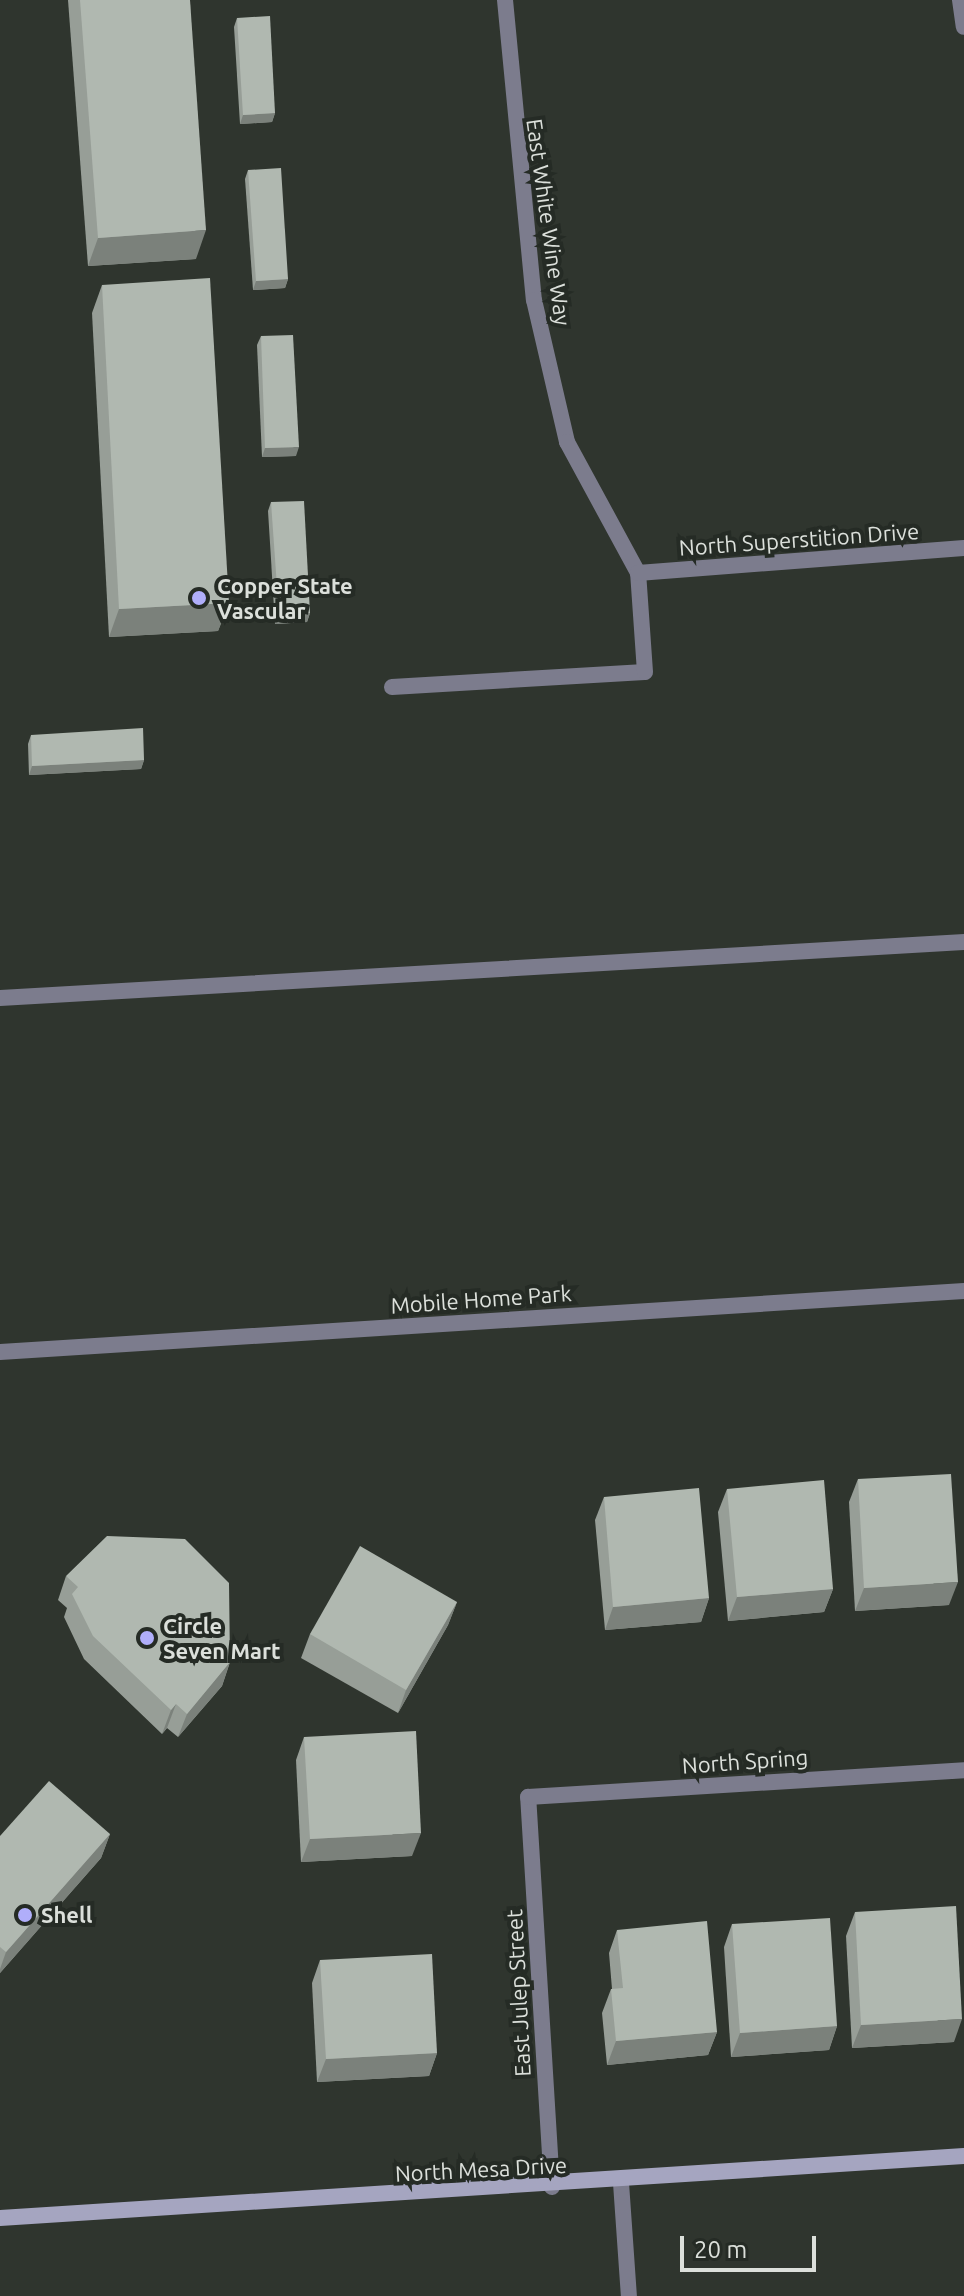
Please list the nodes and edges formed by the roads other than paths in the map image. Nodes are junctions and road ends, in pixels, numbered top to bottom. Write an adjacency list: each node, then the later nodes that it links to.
1 (505, 0): 5 (street, East White Wine Way)
2 (960, 0): 3 (street)
3 (964, 27)
4 (964, 548): 5 (street, North Superstition Drive)
5 (638, 573): 6 (street)
6 (392, 687)
7 (964, 942): 8 (street)
8 (0, 998)
9 (964, 1291): 10 (street, Mobile Home Park)
10 (0, 1352)
11 (964, 1770): 12 (street, North Spring)
12 (528, 1797): 16 (street, East Julep Street)
13 (964, 2156): 14 (street); 15 (main road, North Mesa Drive)
14 (964, 2167)
15 (621, 2183): 16 (main road, North Mesa Drive); 18 (street)
16 (552, 2187): 17 (main road, North Mesa Drive)
17 (0, 2218)
18 (629, 2296)

